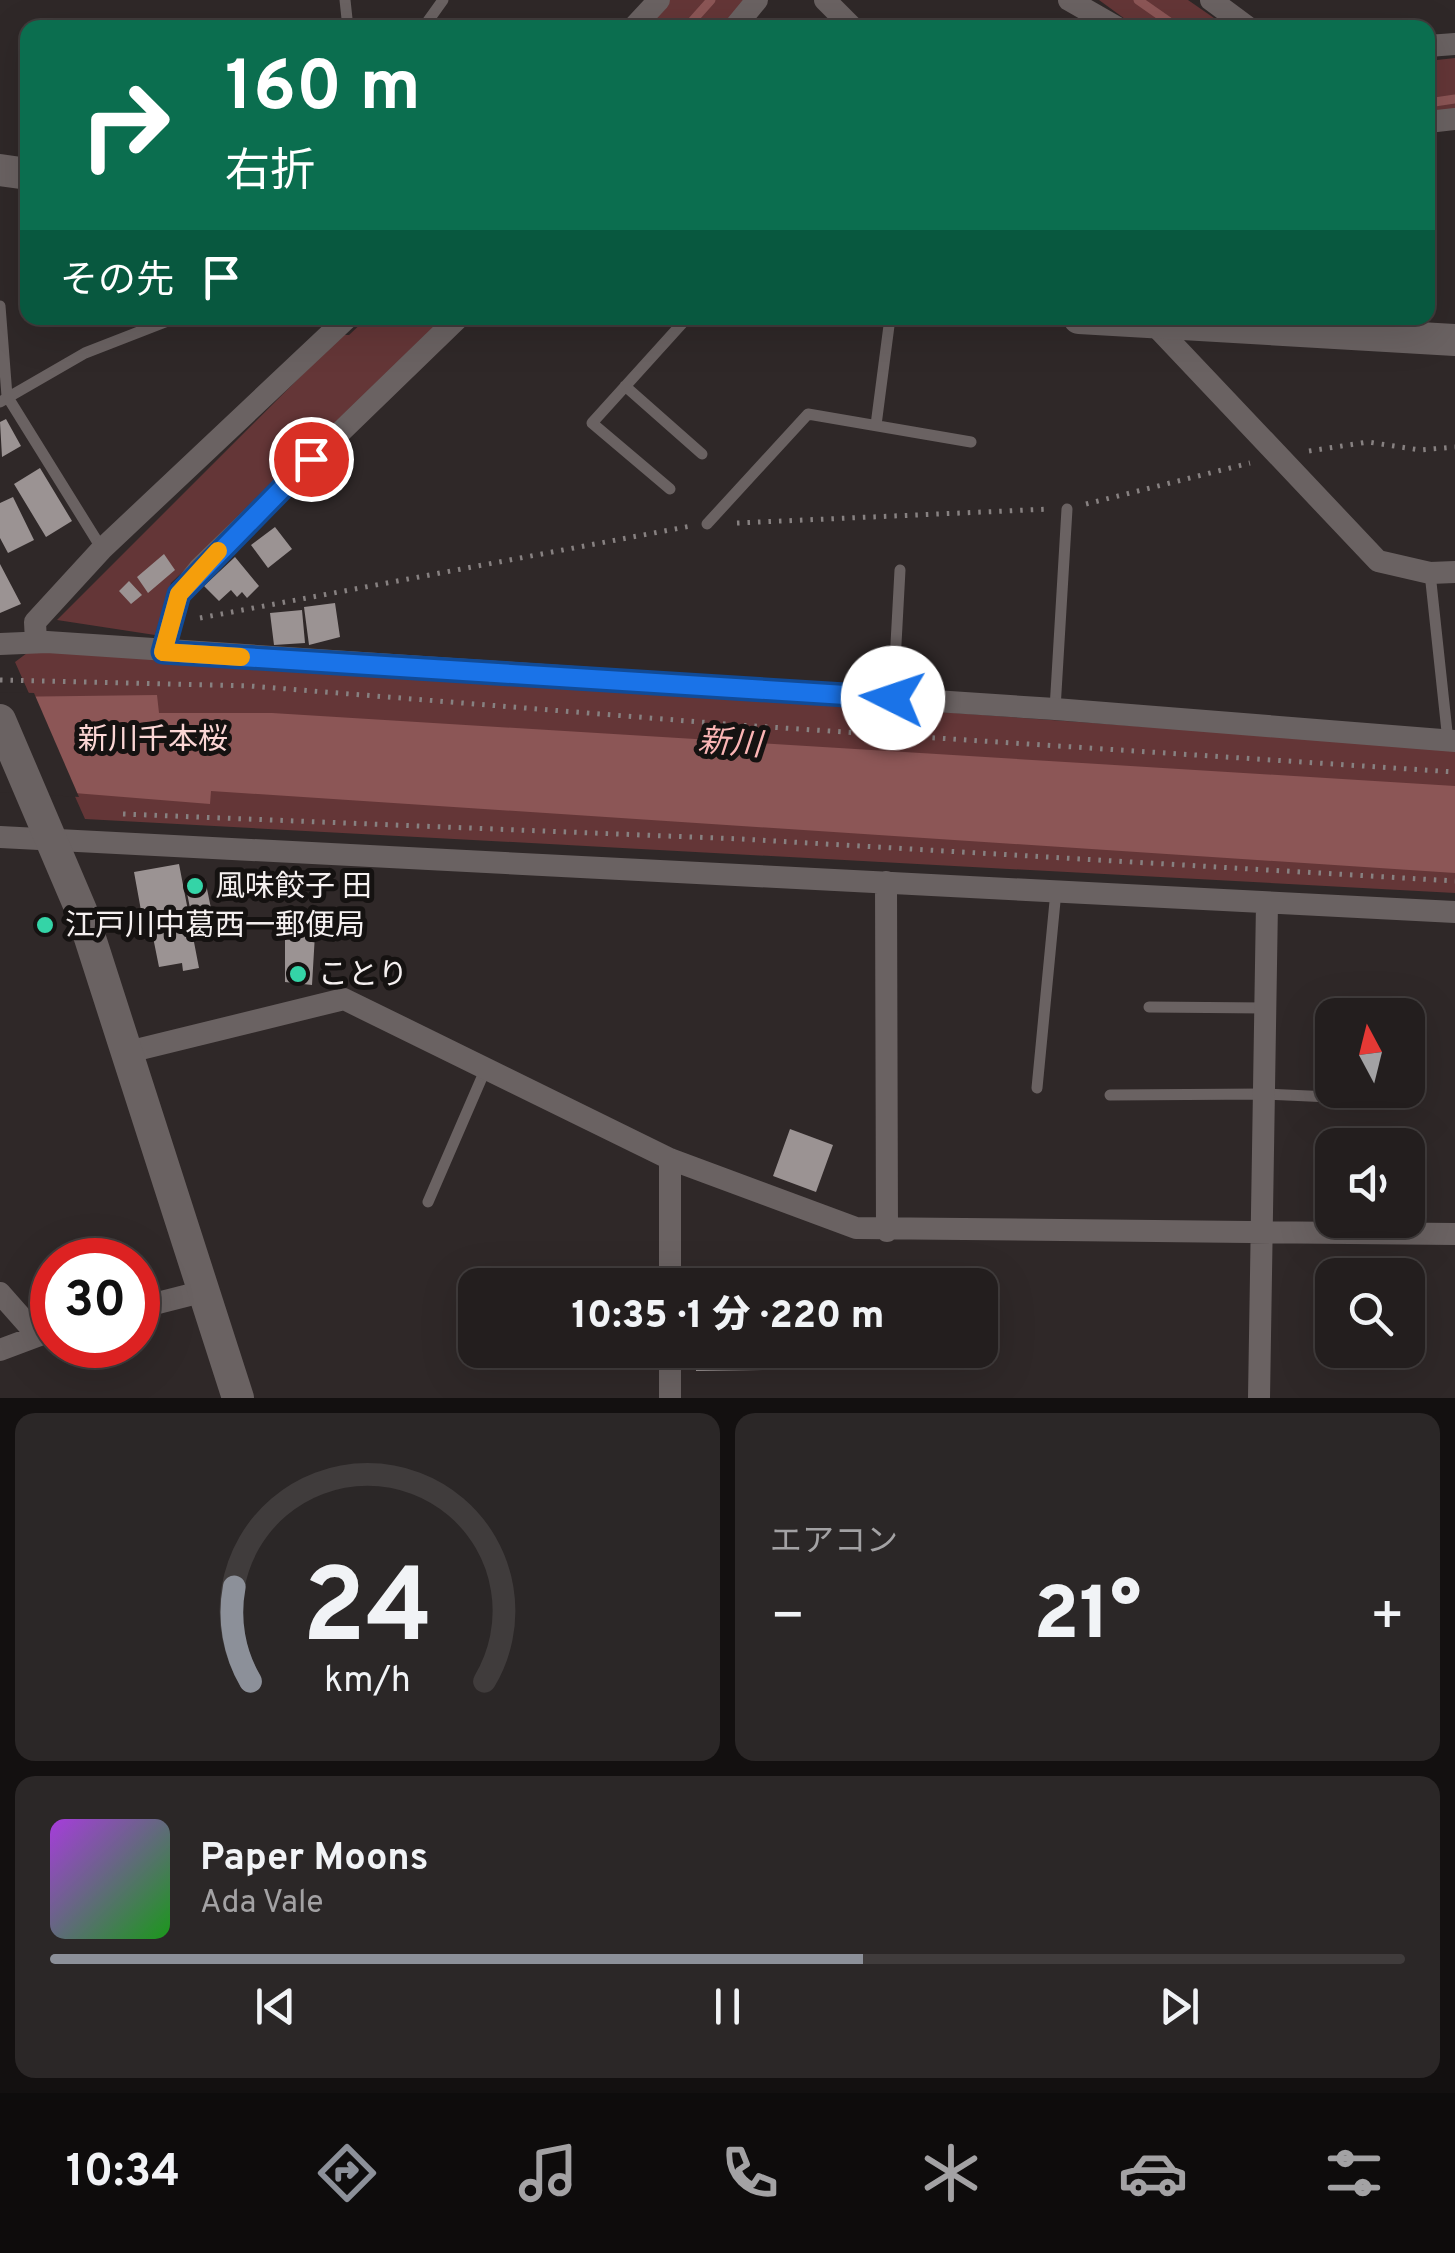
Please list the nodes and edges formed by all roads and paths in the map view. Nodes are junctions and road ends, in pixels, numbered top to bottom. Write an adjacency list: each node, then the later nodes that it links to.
1 (660, 0): 7 (street)
2 (757, 0): 8 (street)
3 (825, 0): 9 (street)
4 (1069, 0): 6 (street)
5 (1211, 0): 10 (street)
6 (1109, 15)
7 (641, 20)
8 (741, 20)
9 (845, 20)
10 (1237, 20)
11 (0, 306): 21 (lane)
12 (157, 325): 21 (lane)
13 (340, 325): 30 (street)
14 (450, 325): 36 (street)
15 (681, 325): 20 (lane)
16 (889, 325): 22 (lane)
17 (1156, 325): 26 (street)
18 (1227, 325): 19 (street)
19 (1455, 340)
20 (625, 386): 25 (lane); 27 (lane)
21 (4, 399): 30 (lane)
22 (876, 425): 23 (lane); 29 (lane)
23 (971, 442)
24 (1455, 448): 26 (path)
25 (702, 454)
26 (1281, 456): 28 (path); 33 (street)
27 (670, 490)
28 (1067, 508): 29 (path); 39 (lane)
29 (706, 524): 36 (path)
30 (102, 549): 34 (street)
31 (900, 570): 38 (lane)
32 (1455, 572): 33 (street)
33 (1430, 573): 42 (lane)
34 (36, 642): 35 (street); 36 (street)
35 (0, 644)
36 (163, 652): 38 (street)
37 (0, 680): 43 (path)
38 (893, 698): 39 (street)
39 (1055, 709): 42 (street)
40 (0, 720): 46 (street)
41 (1109, 739): 43 (path)
42 (1452, 741)
43 (1108, 748): 44 (path)
44 (1455, 772)
45 (114, 814): 49 (path)
46 (47, 830): 47 (street); 48 (street); 55 (street)
47 (0, 837)
48 (886, 882): 50 (street); 63 (street)
49 (1455, 882)
50 (1056, 891): 51 (street); 57 (lane)
51 (1267, 903): 52 (street); 54 (street)
52 (1455, 912)
53 (1148, 1008): 54 (lane)
54 (1265, 1008): 58 (street)
55 (128, 1052): 56 (street); 67 (street)
56 (486, 1068): 61 (street); 62 (lane)
57 (1037, 1088)
58 (1264, 1094): 59 (lane); 60 (lane); 64 (street)
59 (1110, 1095)
60 (1315, 1096)
61 (670, 1158): 63 (street); 66 (street)
62 (428, 1202)
63 (886, 1231): 64 (street)
64 (1262, 1232): 65 (street); 76 (street)
65 (1455, 1234)
66 (670, 1268)
67 (200, 1292): 69 (street); 74 (street)
68 (0, 1293): 70 (street)
69 (160, 1302)
70 (30, 1320)
71 (30, 1339): 72 (street)
72 (0, 1350)
73 (670, 1368): 75 (street)
74 (238, 1398)
75 (670, 1398)
76 (1260, 1398)

